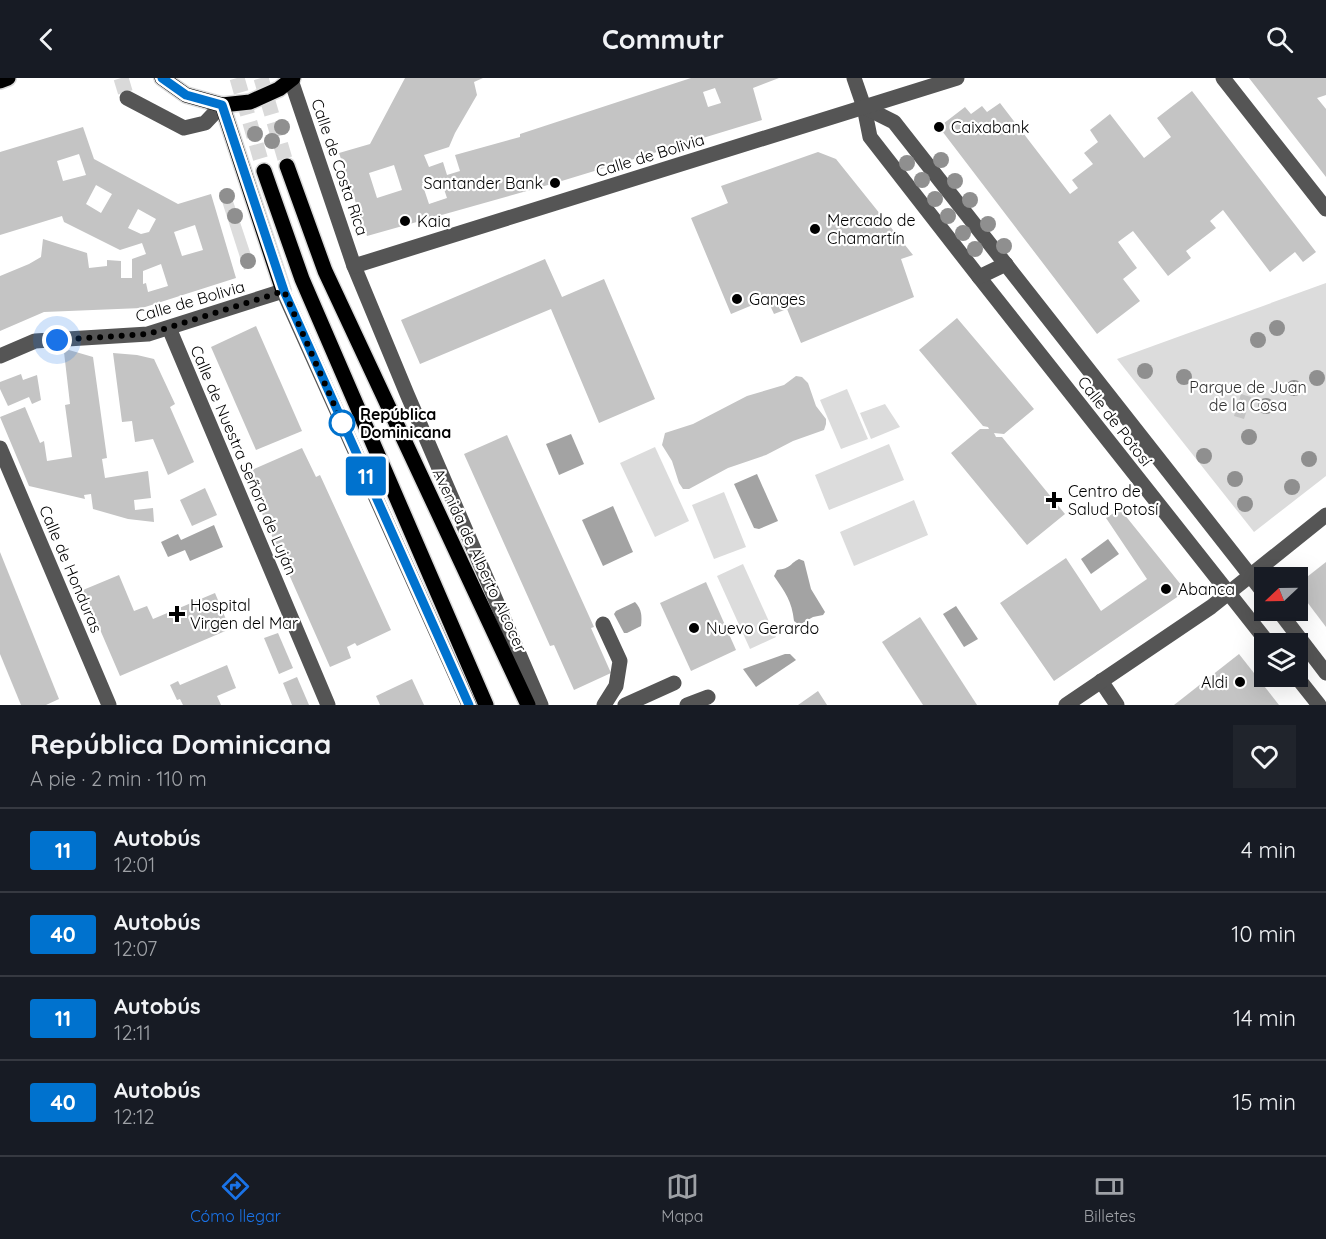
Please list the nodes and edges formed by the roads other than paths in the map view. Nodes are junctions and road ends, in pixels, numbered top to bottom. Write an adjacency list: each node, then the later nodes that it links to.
1 (8, 78): 7 (main road)
2 (162, 78): 9 (main road)
3 (854, 78): 10 (street)
4 (957, 78): 10 (street, Calle de Bolivia)
5 (1223, 78): 13 (street)
6 (292, 79): 9 (main road); 15 (street, Calle de Costa Rica)
7 (0, 81)
8 (127, 98): 9 (street)
9 (222, 105): 17 (main road)
10 (864, 106): 14 (street, Calle de Potosí); 15 (street, Calle de Bolivia); 16 (street, Calle de Potosí)
11 (287, 166): 37 (main road, Avenida de Alberto Alcocer)
12 (264, 171): 36 (main road)
13 (1326, 209)
14 (1006, 264): 16 (street); 22 (street, Calle de Potosí)
15 (354, 266): 38 (street, Avenida de Alberto Alcocer)
16 (979, 277): 24 (street, Calle de Potosí)
17 (284, 291): 18 (street, Calle de Bolivia); 35 (street)
18 (169, 328): 19 (street, Calle de Bolivia); 34 (street, Calle de Nuestra Señora de Luján)
19 (0, 356)
20 (0, 448): 33 (street, Calle de Honduras)
21 (1326, 515): 22 (street)
22 (1250, 575): 23 (street, Calle de Potosí); 24 (street)
23 (1254, 580)
24 (1229, 594): 27 (street, Calle de Potosí); 29 (street)
25 (1286, 621): 28 (street)
26 (603, 624): 39 (street)
27 (1260, 633)
28 (1326, 673)
29 (1101, 681): 42 (street); 43 (street)
30 (674, 683): 40 (street)
31 (1305, 687): 44 (street)
32 (708, 697): 41 (street)
33 (109, 705)
34 (328, 705)
35 (469, 705)
36 (486, 705)
37 (528, 705)
38 (541, 705)
39 (604, 705)
40 (625, 705)
41 (687, 705)
42 (1066, 705)
43 (1117, 705)
44 (1319, 705)

